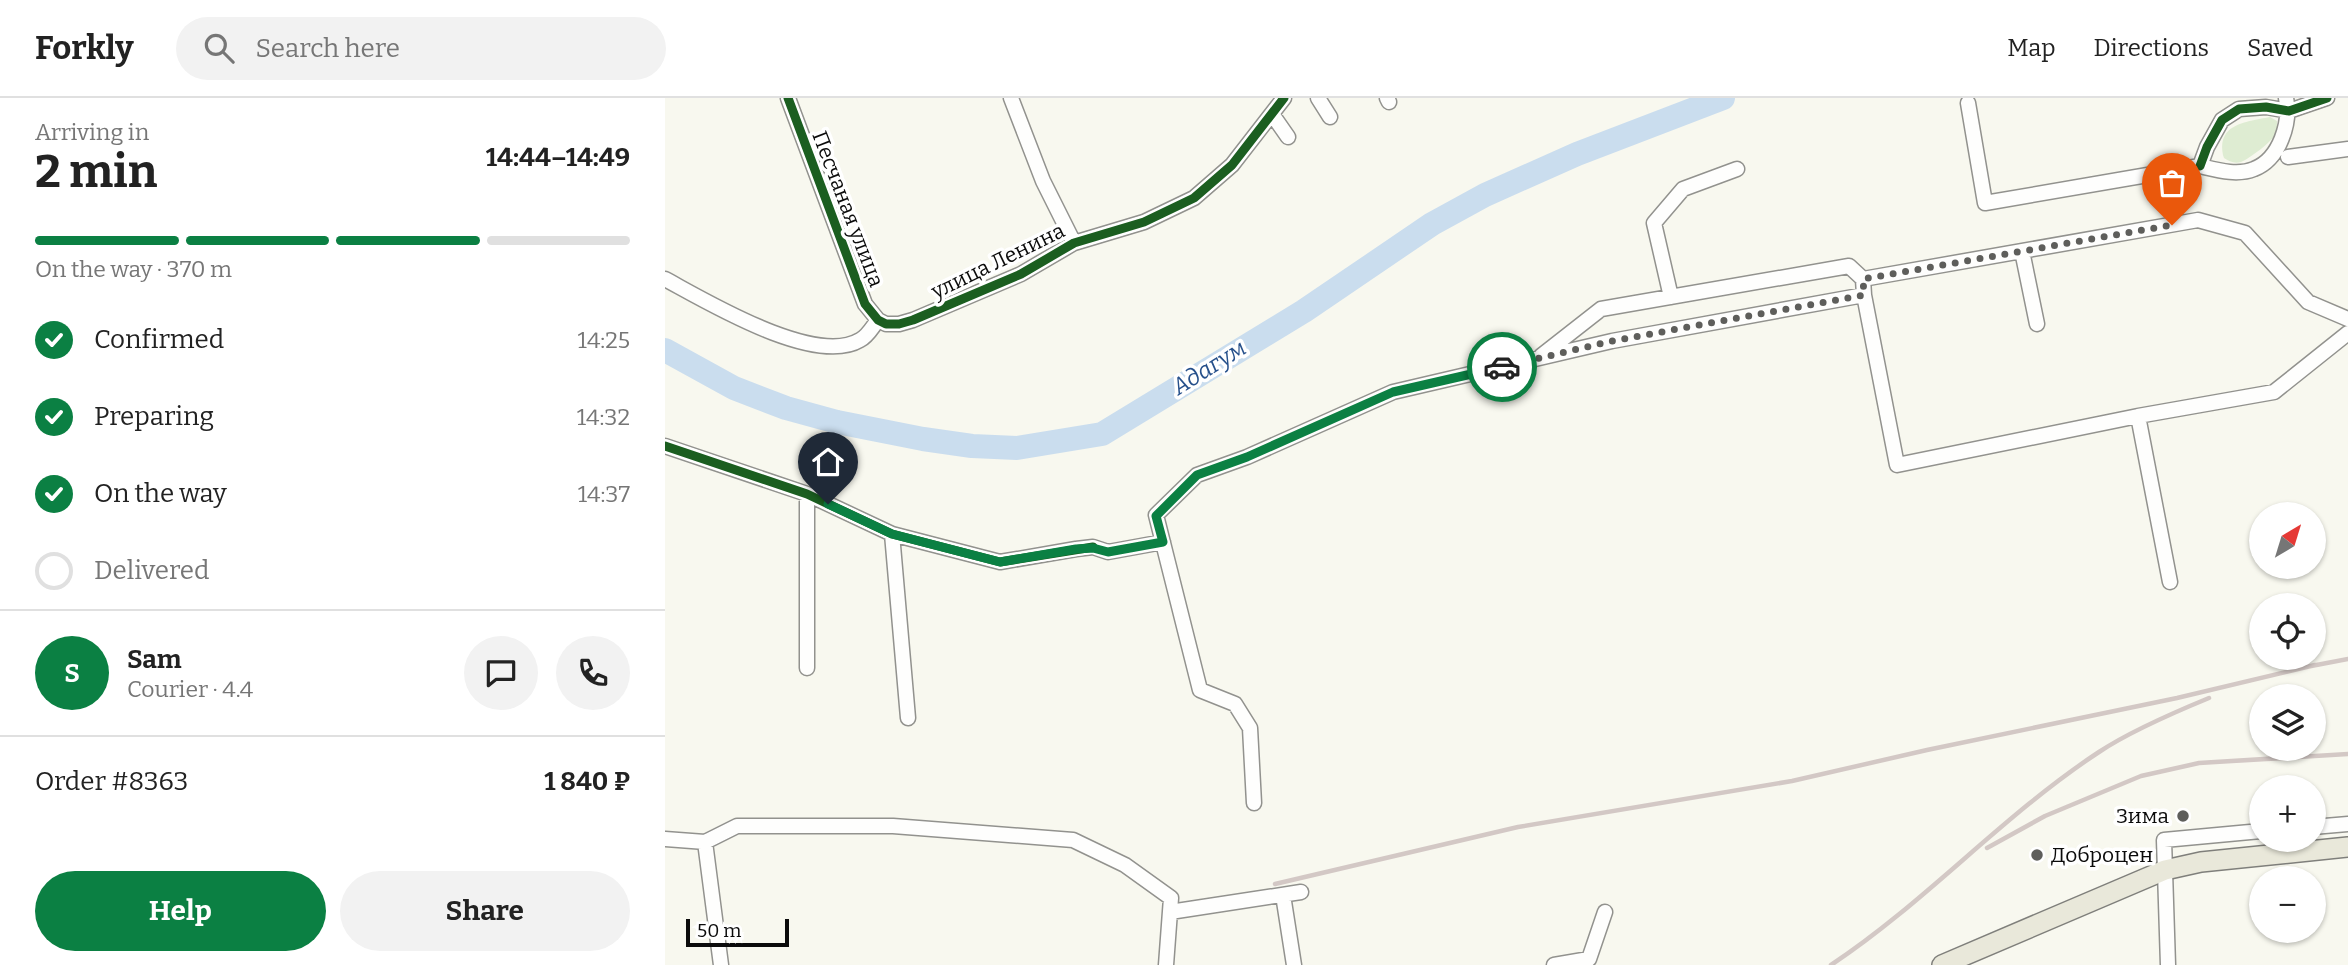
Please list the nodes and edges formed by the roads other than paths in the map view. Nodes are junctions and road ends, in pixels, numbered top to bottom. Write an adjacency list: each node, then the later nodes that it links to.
1 (788, 98): 22 (street, Песчаная улица)
2 (1011, 98): 15 (street)
3 (1284, 98): 8 (street, улица Ленина)
4 (1318, 98): 9 (street)
5 (2324, 99): 7 (street)
6 (1968, 103): 13 (street)
7 (2288, 104): 13 (street); 13 (street)
8 (1272, 114): 10 (street); 15 (street, улица Ленина)
9 (1330, 117)
10 (1288, 137)
11 (2348, 149): 12 (street)
12 (2288, 158)
13 (2200, 166)
14 (1737, 169): 20 (street)
15 (1074, 243): 22 (street, улица Ленина)
16 (2022, 251): 18 (street); 21 (street); 23 (street)
17 (665, 279): 22 (street)
18 (1863, 279): 19 (street); 20 (street)
19 (1864, 295): 25 (street); 26 (street)
20 (1671, 297): 25 (street)
21 (2348, 319)
22 (882, 322)
23 (2037, 324)
24 (2348, 332): 26 (street)
25 (1537, 359): 30 (street)
26 (2138, 416): 31 (street)
27 (665, 446): 28 (street)
28 (807, 494): 29 (street); 32 (street)
29 (892, 534): 30 (street); 33 (street)
30 (1163, 542): 34 (street)
31 (2170, 582)
32 (807, 668)
33 (908, 718)
34 (1254, 803)
35 (2348, 824): 36 (street)
36 (2326, 826)
37 (2249, 832): 41 (street)
38 (665, 839): 39 (street)
39 (705, 842): 44 (street); 46 (street)
40 (2348, 847): 41 (main road)
41 (2165, 870): 50 (main road); 51 (street)
42 (1301, 892): 43 (street)
43 (1283, 895): 44 (street); 48 (street)
44 (1170, 912): 47 (street)
45 (1605, 912): 49 (street)
46 (721, 965)
47 (1166, 965)
48 (1294, 965)
49 (1554, 965)
50 (1942, 965)
51 (2168, 965)

